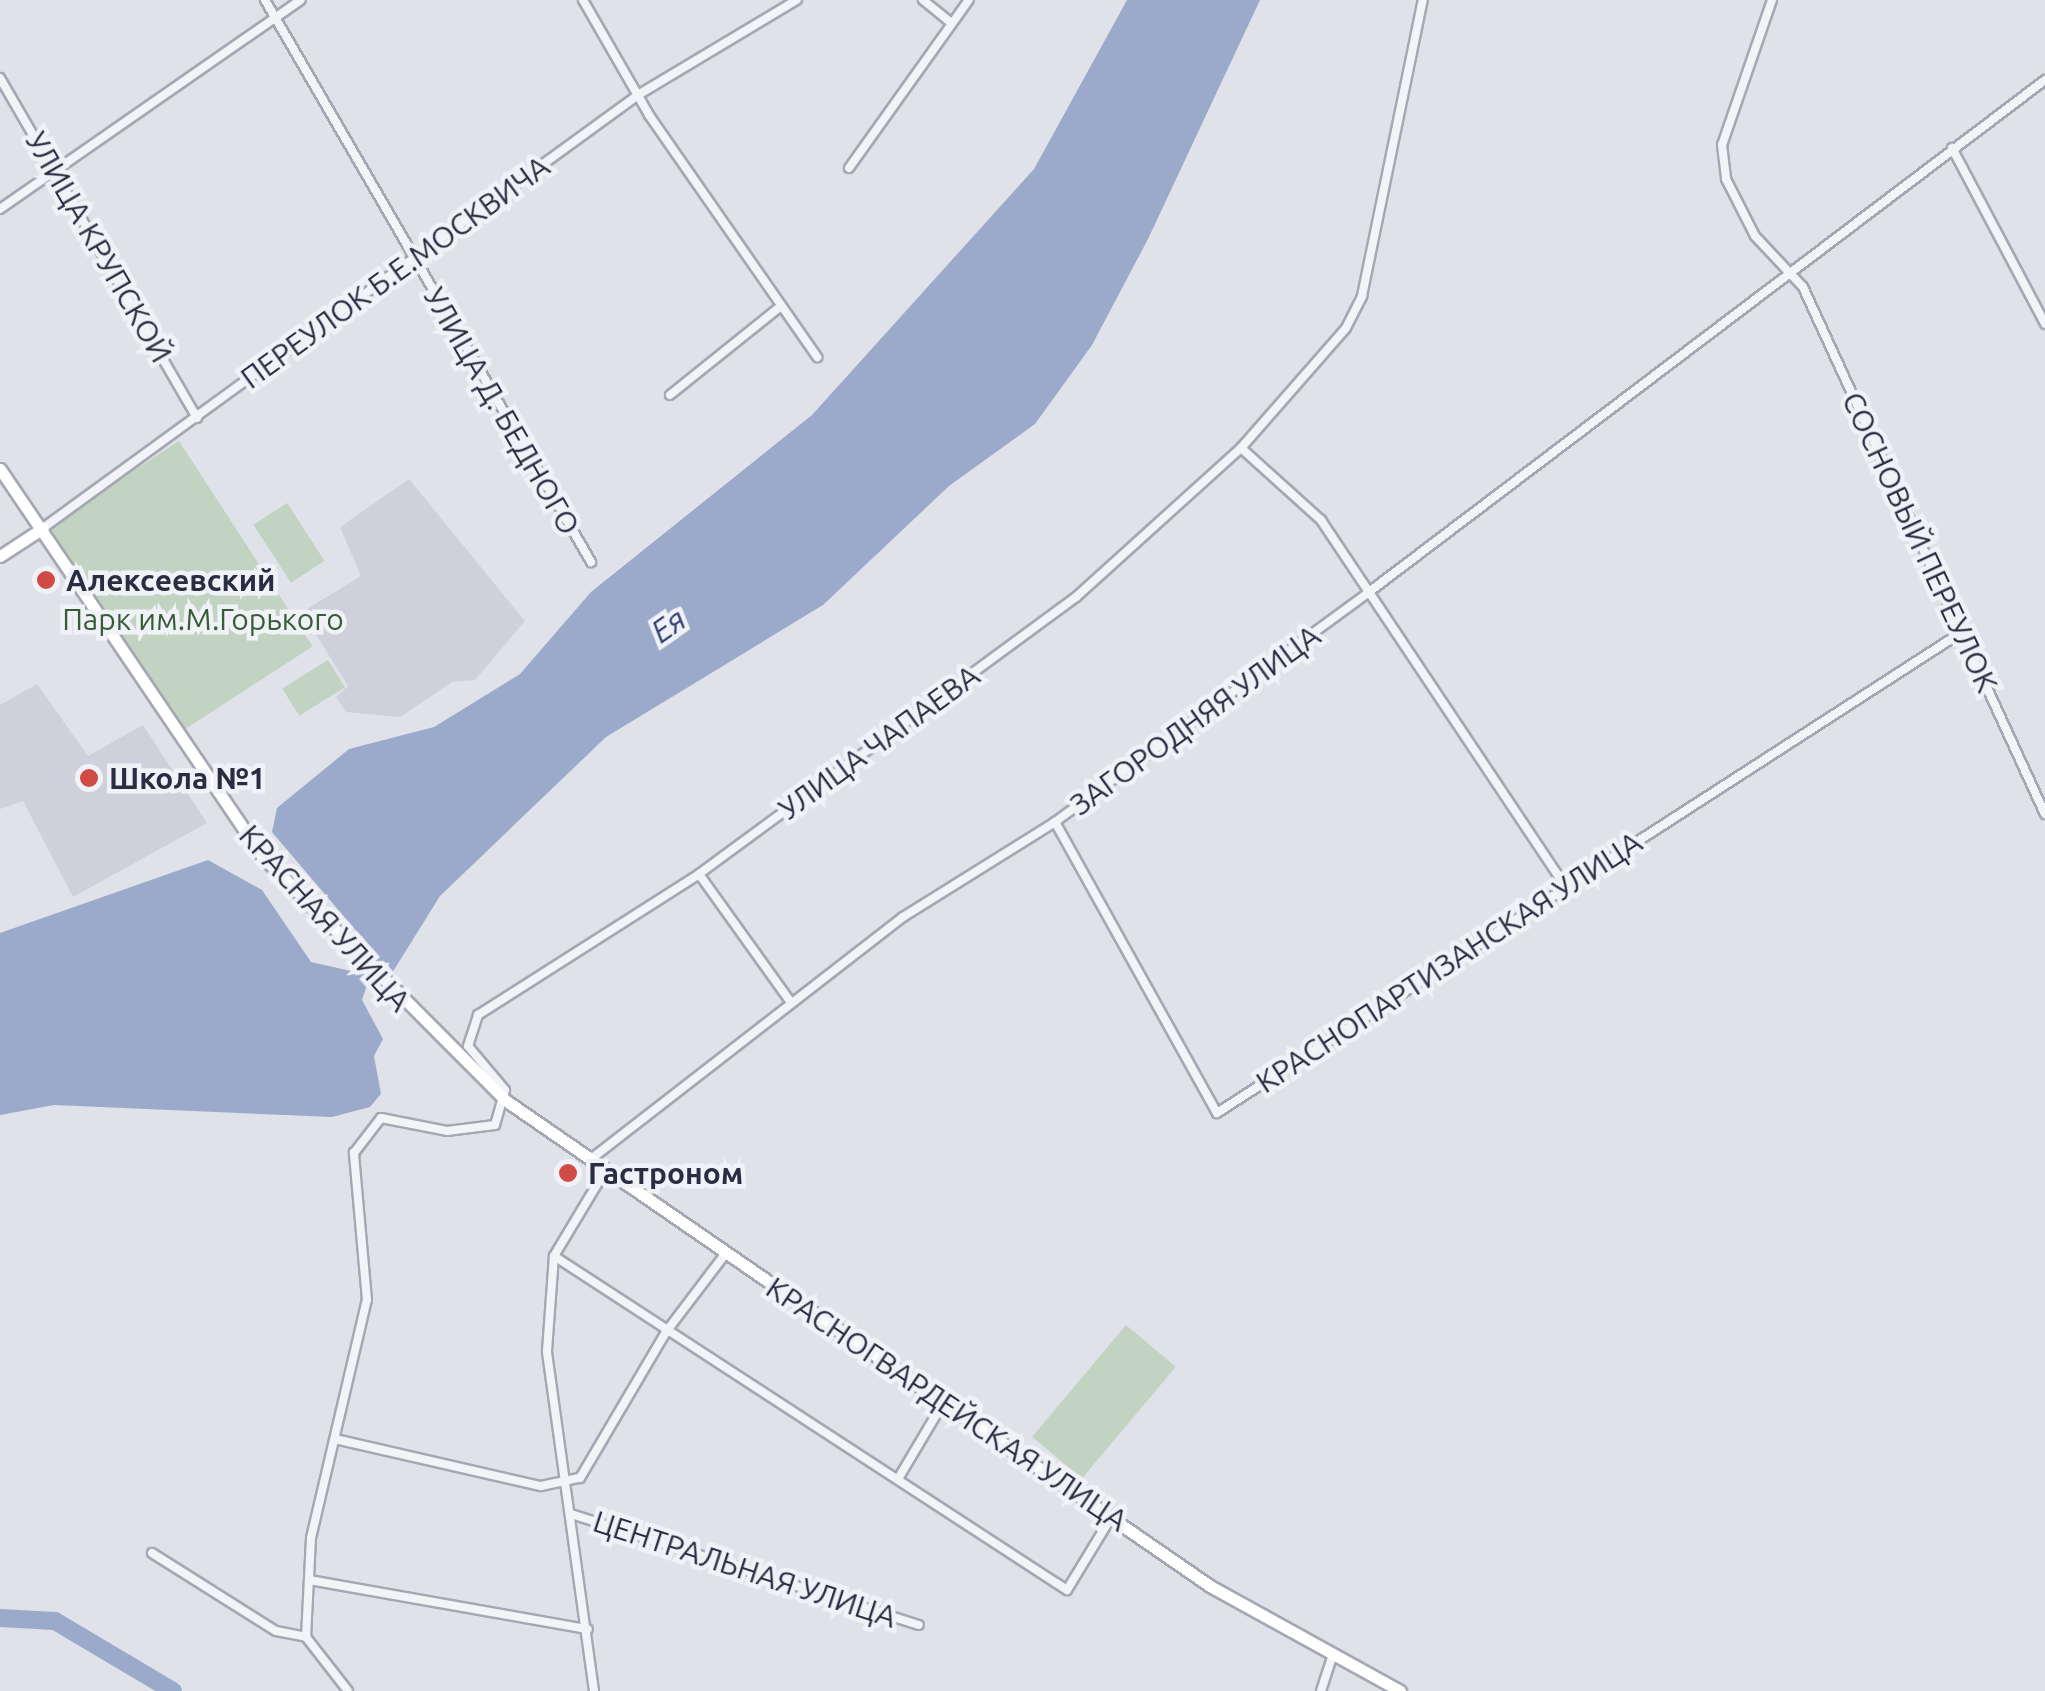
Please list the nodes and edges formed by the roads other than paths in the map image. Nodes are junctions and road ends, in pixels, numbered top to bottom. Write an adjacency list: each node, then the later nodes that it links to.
1 (265, 0): 9 (street, УЛИЦА Д. БЕДНОГО)
2 (301, 0): 9 (street)
3 (583, 0): 13 (street)
4 (797, 0): 13 (street, ПЕРЕУЛОК Б.Е.МОСКВИЧА)
5 (923, 0): 10 (street)
6 (969, 0): 10 (street)
7 (1422, 0): 25 (street, УЛИЦА ЧАПАЕВА)
8 (1772, 0): 19 (street)
9 (276, 18): 16 (street); 18 (street, УЛИЦА Д. БЕДНОГО)
10 (951, 23): 15 (street)
11 (0, 78): 16 (street, УЛИЦА КРУПСКОЙ)
12 (2045, 80): 14 (street, ЗАГОРОДНЯЯ УЛИЦА)
13 (638, 95): 18 (street, ПЕРЕУЛОК Б.Е.МОСКВИЧА); 20 (street)
14 (1952, 148): 19 (street, ЗАГОРОДНЯЯ УЛИЦА); 21 (street)
15 (849, 168)
16 (58, 171): 17 (street); 24 (street, УЛИЦА КРУПСКОЙ)
17 (0, 208)
18 (412, 257): 24 (street, ПЕРЕУЛОК Б.Е.МОСКВИЧА); 29 (street, УЛИЦА Д. БЕДНОГО)
19 (1793, 271): 30 (street, ЗАГОРОДНЯЯ УЛИЦА); 31 (street, СОСНОВЫЙ ПЕРЕУЛОК)
20 (781, 306): 22 (street); 23 (street)
21 (2045, 324)
22 (817, 357)
23 (670, 395)
24 (197, 418): 27 (street, ПЕРЕУЛОК Б.Е.МОСКВИЧА)
25 (1241, 448): 30 (street); 34 (street, УЛИЦА ЧАПАЕВА)
26 (0, 469): 27 (street, КРАСНАЯ УЛИЦА)
27 (43, 528): 28 (street, ПЕРЕУЛОК Б.Е.МОСКВИЧА); 37 (street, КРАСНАЯ УЛИЦА)
28 (0, 556)
29 (591, 562)
30 (1369, 592): 33 (street, ЗАГОРОДНЯЯ УЛИЦА); 35 (street)
31 (1962, 632): 32 (street, СОСНОВЫЙ ПЕРЕУЛОК); 35 (street, КРАСНОПАРТИЗАНСКАЯ УЛИЦА)
32 (2045, 814)
33 (1054, 822): 35 (street, КРАСНОПАРТИЗАНСКАЯ УЛИЦА); 36 (street, ЗАГОРОДНЯЯ УЛИЦА)
34 (698, 874): 36 (street); 37 (street, УЛИЦА ЧАПАЕВА)
35 (1565, 886)
36 (790, 1001): 38 (street, ЗАГОРОДНЯЯ УЛИЦА)
37 (505, 1100): 38 (street, КРАСНОГВАРДЕЙСКАЯ УЛИЦА); 44 (street)
38 (590, 1159): 39 (street, КРАСНОГВАРДЕЙСКАЯ УЛИЦА)
39 (605, 1170): 40 (street, КРАСНОГВАРДЕЙСКАЯ УЛИЦА); 41 (street, ЦЕНТРАЛЬНАЯ УЛИЦА)
40 (726, 1253): 42 (street, ЦЕНТРАЛЬНАЯ УЛИЦА); 43 (street, КРАСНОГВАРДЕЙСКАЯ УЛИЦА)
41 (554, 1256): 42 (street); 46 (street, ЦЕНТРАЛЬНАЯ УЛИЦА)
42 (666, 1332): 45 (street); 46 (street, ЦЕНТРАЛЬНАЯ УЛИЦА)
43 (942, 1404): 45 (street); 48 (street, КРАСНОГВАРДЕЙСКАЯ УЛИЦА)
44 (336, 1439): 46 (street); 50 (street)
45 (898, 1479): 48 (street)
46 (563, 1481): 47 (street, ЦЕНТРАЛЬНАЯ УЛИЦА)
47 (571, 1514): 51 (street, ЦЕНТРАЛЬНАЯ УЛИЦА); 52 (street, ЦЕНТРАЛЬНАЯ УЛИЦА)
48 (1112, 1516): 54 (street, КРАСНОГВАРДЕЙСКАЯ УЛИЦА)
49 (152, 1554): 53 (street)
50 (309, 1580): 52 (street); 53 (street)
51 (919, 1625)
52 (588, 1629): 56 (street, ЦЕНТРАЛЬНАЯ УЛИЦА)
53 (306, 1638): 55 (street)
54 (1332, 1657): 57 (street); 58 (street, КРАСНОГВАРДЕЙСКАЯ УЛИЦА)
55 (348, 1691)
56 (594, 1691)
57 (1321, 1691)
58 (1400, 1691)

